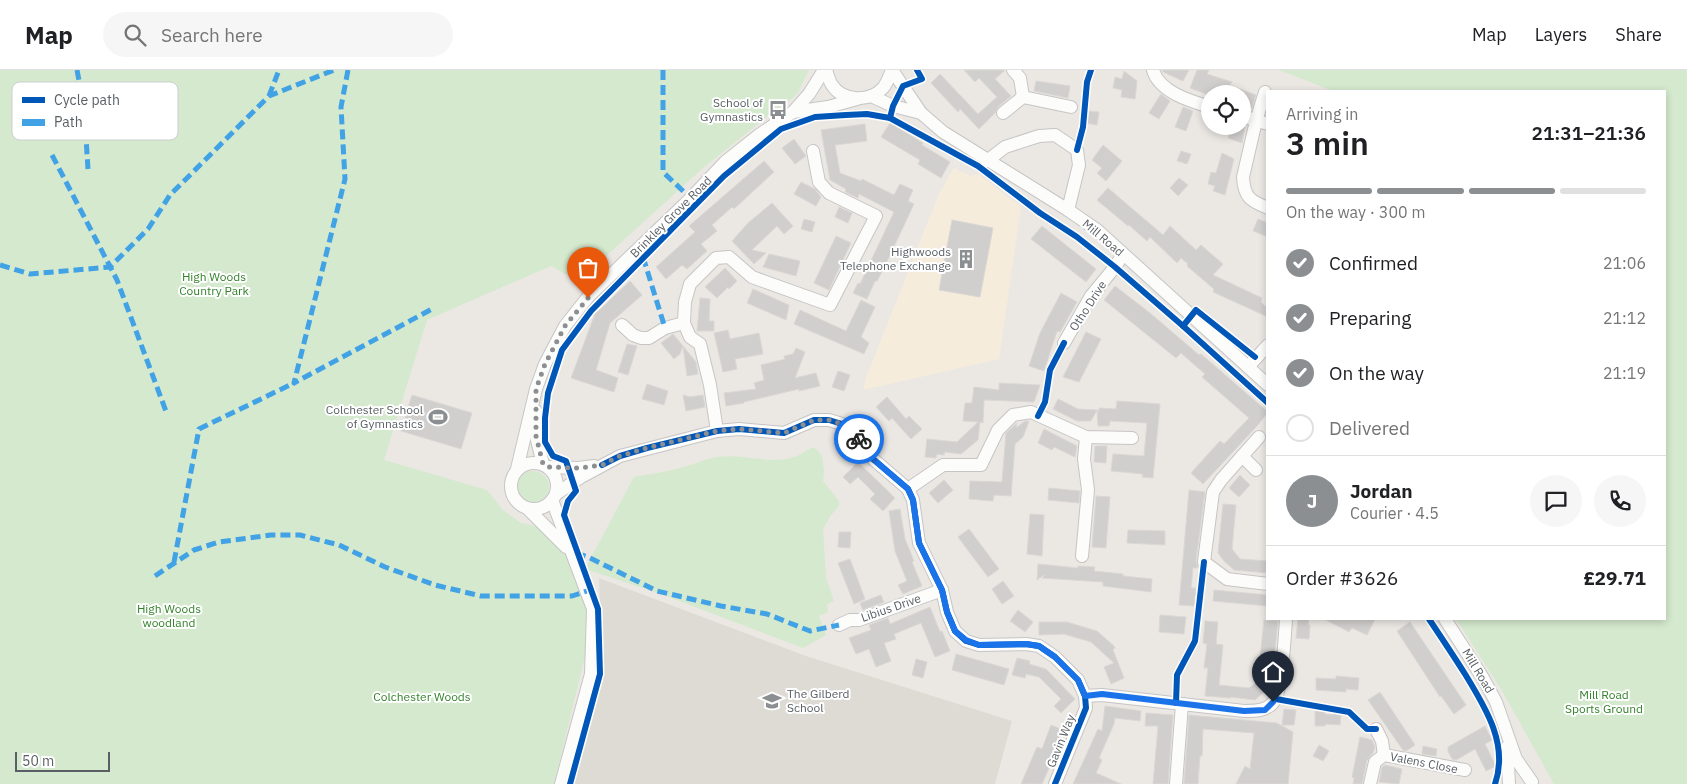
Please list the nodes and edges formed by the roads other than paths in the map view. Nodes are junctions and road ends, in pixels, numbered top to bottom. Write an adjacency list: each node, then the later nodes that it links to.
1 (825, 70): 8 (street); 11 (street, Brinkley Grove Road)
2 (892, 70): 6 (street, Mill Road); 12 (street, Mill Road)
3 (1013, 70): 7 (street)
4 (1153, 70): 9 (street)
5 (1265, 92): 14 (street)
6 (871, 96): 8 (street); 12 (street, Mill Road)
7 (1023, 97): 10 (street); 13 (street)
8 (857, 99): 11 (street, Brinkley Grove Road)
9 (1201, 103)
10 (1072, 107)
11 (793, 112): 26 (street, Brinkley Grove Road)
12 (921, 113): 16 (street, Mill Road)
13 (1003, 113)
14 (1262, 123): 17 (street)
15 (813, 151): 20 (street)
16 (987, 161): 18 (street, Mill Road); 18 (street)
17 (1266, 207)
18 (1068, 210): 19 (street, Mill Road)
19 (1123, 254): 22 (street, Otho Drive); 24 (street, Mill Road)
20 (684, 323): 21 (street); 27 (street)
21 (622, 325)
22 (1064, 343)
23 (1266, 347): 24 (street)
24 (1248, 366): 25 (street, Mill Road)
25 (1266, 383)
26 (536, 389): 33 (street, Brinkley Grove Road); 34 (street, Brinkley Grove Road)
27 (717, 431): 32 (street); 36 (street)
28 (1086, 437): 30 (street); 36 (street); 39 (street)
29 (1259, 437): 31 (street)
30 (1132, 438)
31 (1242, 456): 35 (street); 41 (street)
32 (602, 465): 33 (street); 37 (street)
33 (546, 466): 34 (street); 37 (street)
34 (518, 469): 38 (street)
35 (1256, 470)
36 (908, 489): 42 (street)
37 (554, 497): 38 (street); 40 (street)
38 (528, 509): 40 (street)
39 (1082, 556)
40 (574, 557): 53 (street)
41 (1266, 584)
42 (942, 590): 43 (street, Libius Drive); 46 (street)
43 (845, 618)
44 (1286, 620): 47 (street)
45 (1446, 620): 48 (street, Mill Road)
46 (1085, 696): 47 (street); 54 (street, Gavin Way)
47 (1182, 704): 55 (street)
48 (1504, 726): 52 (street, Mill Road); 57 (street, Mill Road)
49 (1376, 729): 50 (street, Valens Close)
50 (1384, 755): 51 (street, Valens Close); 56 (street, Valens Close)
51 (1465, 770)
52 (1533, 783): 58 (street)
53 (561, 784)
54 (1055, 784)
55 (1176, 784)
56 (1370, 784)
57 (1509, 784)
58 (1517, 784)

